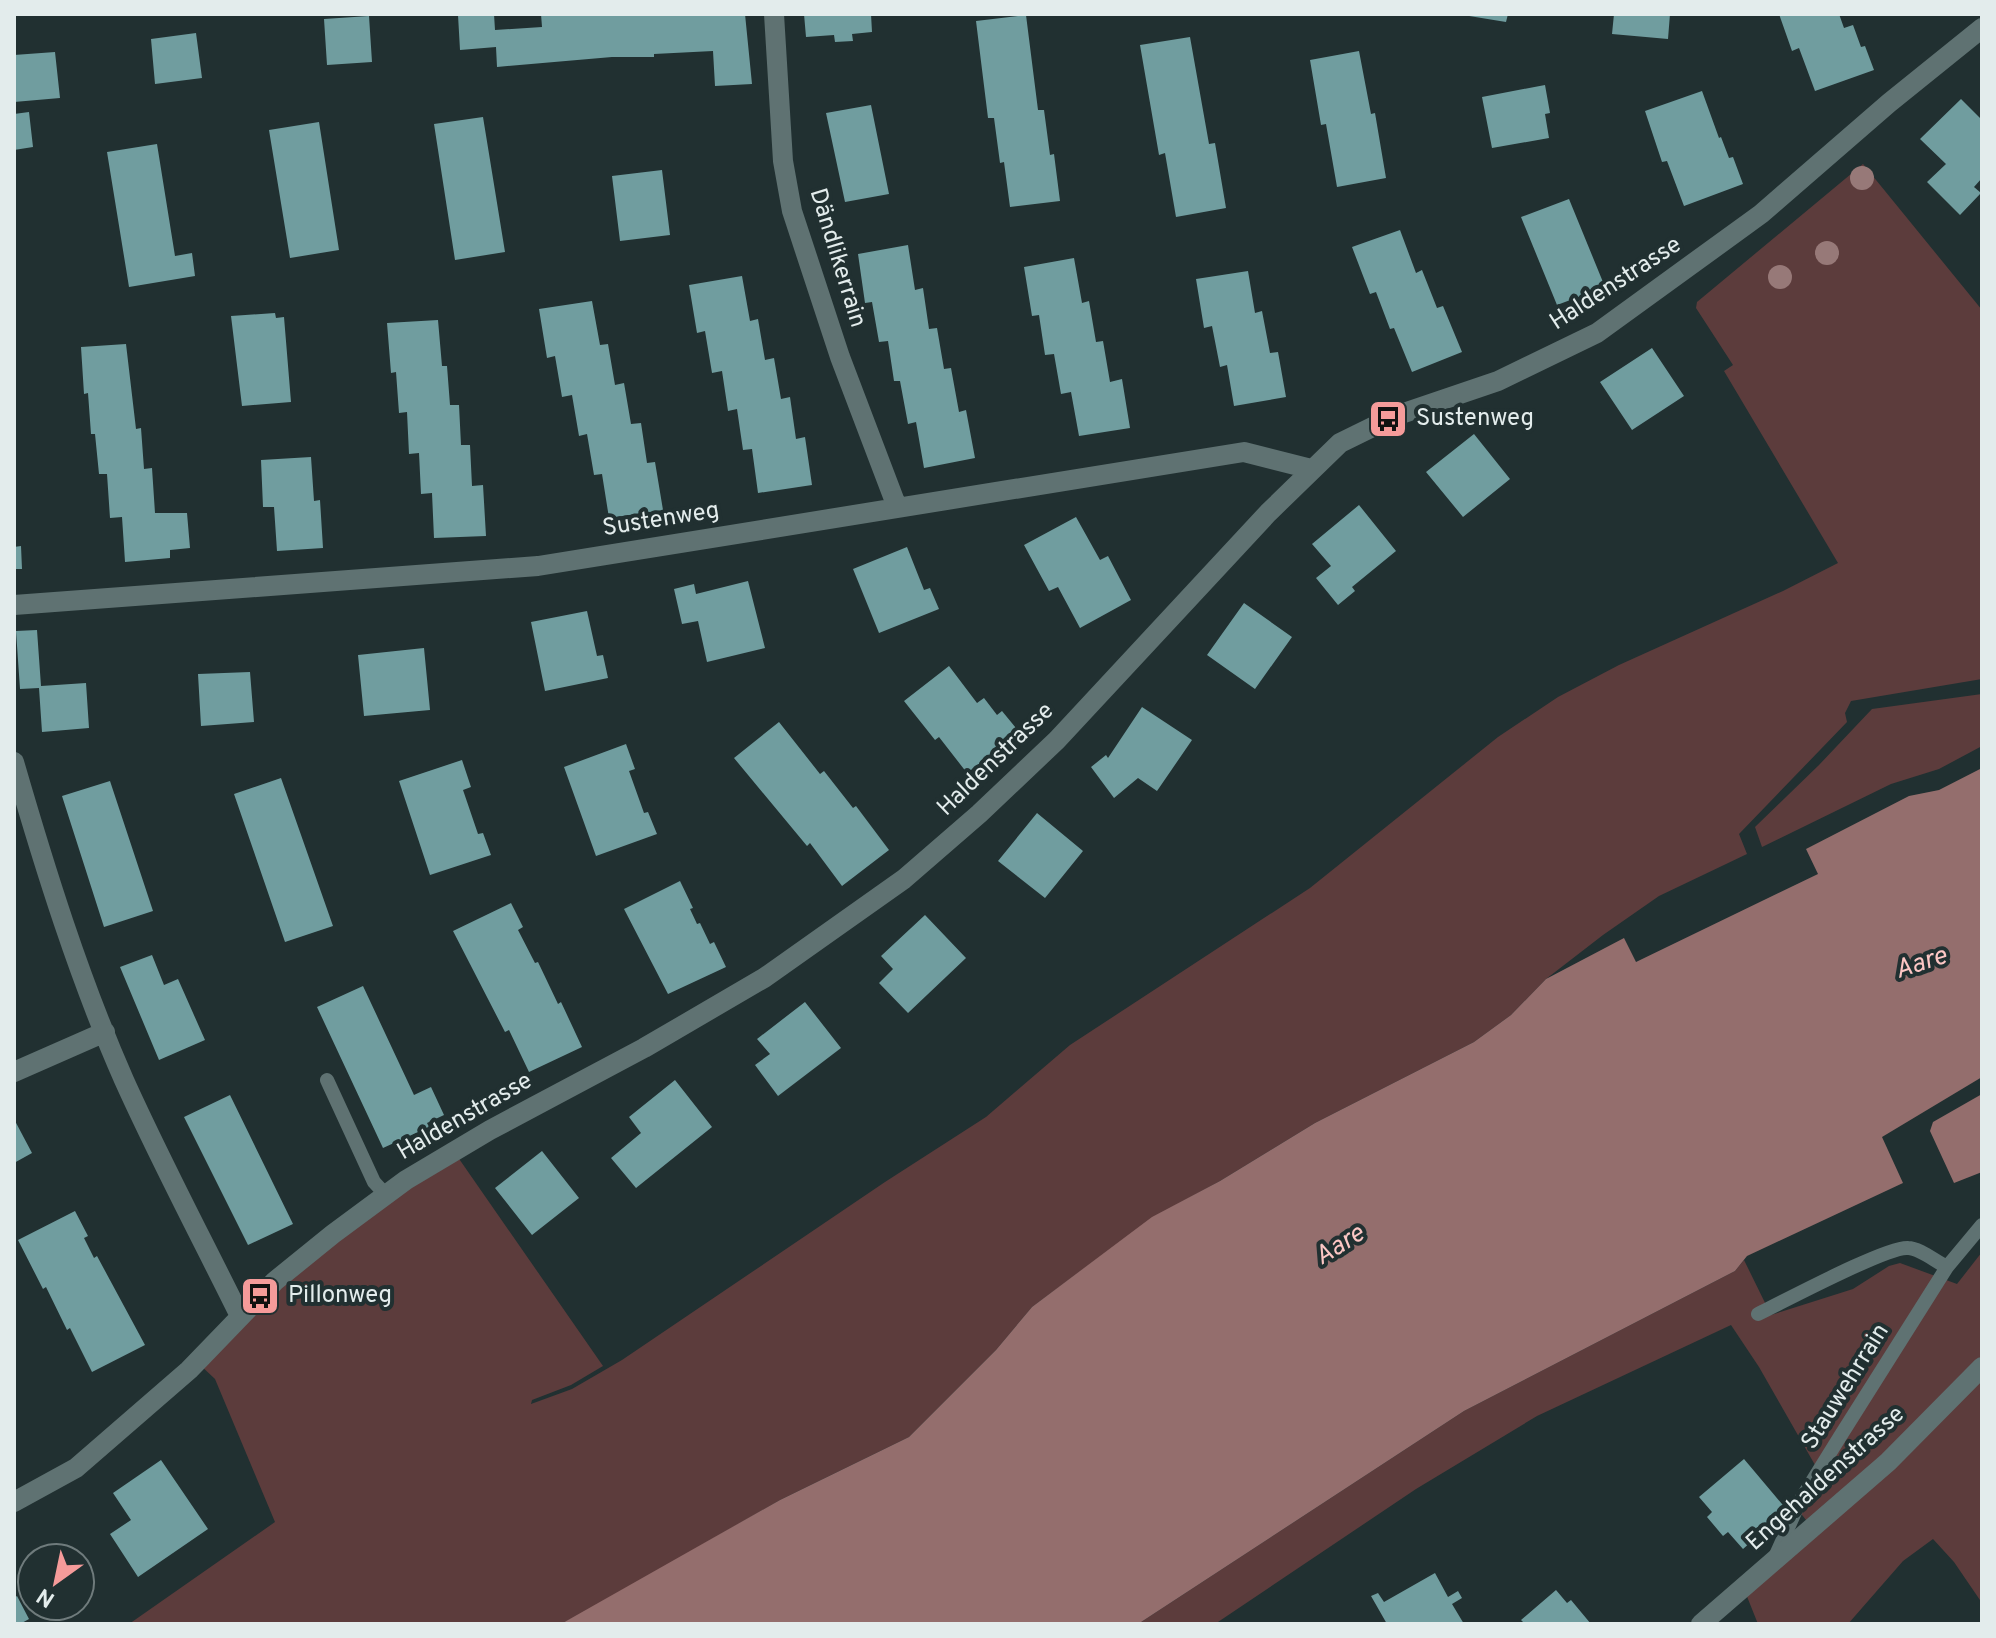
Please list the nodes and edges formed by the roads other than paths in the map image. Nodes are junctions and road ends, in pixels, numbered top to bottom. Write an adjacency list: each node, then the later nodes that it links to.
1 (774, 14): 4 (street, Dändlikerrain)
2 (1982, 28): 3 (street, Haldenstrasse)
3 (1311, 469): 4 (street, Sustenweg); 10 (street, Haldenstrasse)
4 (897, 507): 5 (street, Sustenweg)
5 (14, 605)
6 (14, 762): 7 (street)
7 (105, 1032): 8 (street); 14 (street)
8 (14, 1072)
9 (327, 1080): 10 (lane)
10 (386, 1195): 14 (street, Haldenstrasse)
11 (1982, 1225): 12 (lane, Stauwehrrain)
12 (1947, 1267): 13 (lane); 17 (lane, Stauwehrrain)
13 (1758, 1314)
14 (240, 1316): 16 (street, Haldenstrasse)
15 (1982, 1367): 17 (street, Engehaldenstrasse)
16 (14, 1502)
17 (1771, 1565): 18 (street, Engehaldenstrasse)
18 (1701, 1624)

